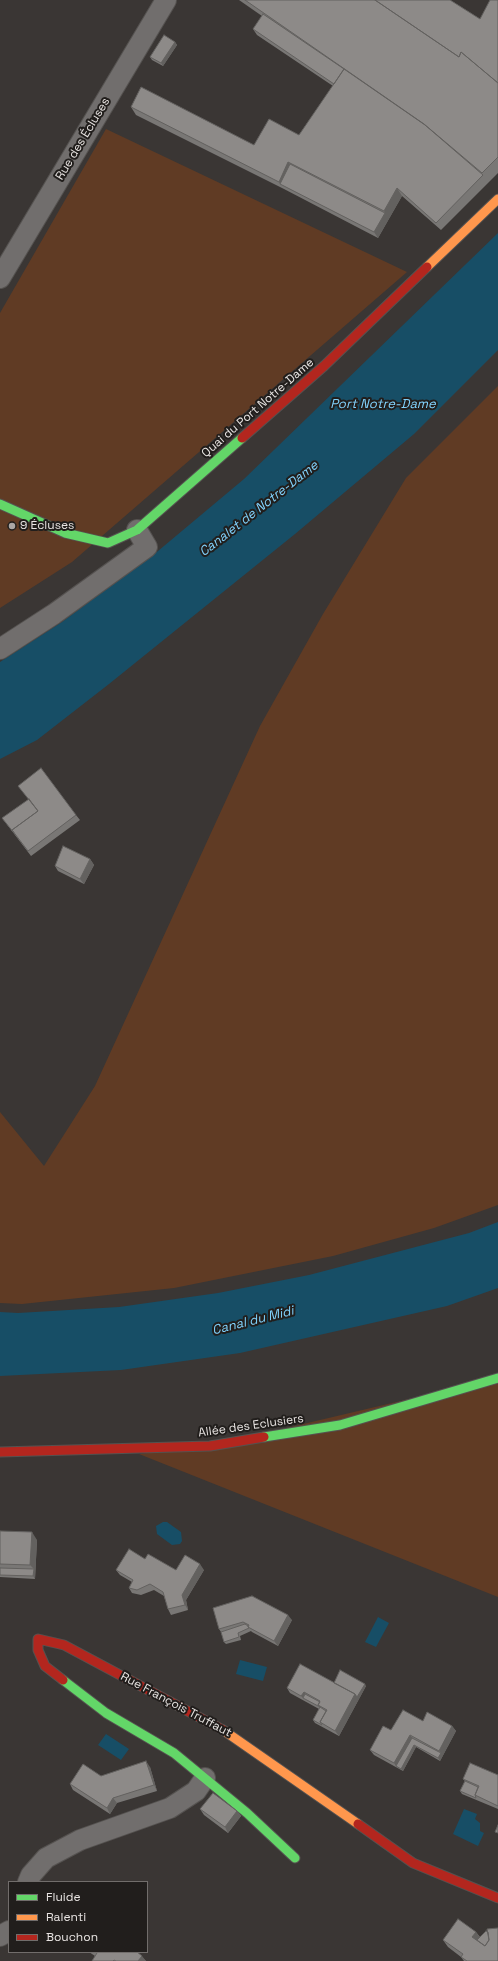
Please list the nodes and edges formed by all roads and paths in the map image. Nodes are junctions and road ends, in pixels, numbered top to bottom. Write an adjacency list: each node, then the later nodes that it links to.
1 (166, 0): 3 (street, Rue des Écluses)
2 (498, 199): 5 (street, Quai du Port Notre-Dame)
3 (0, 278)
4 (0, 504): 5 (street, Quai du Port Notre-Dame)
5 (137, 530): 6 (street)
6 (0, 649)
7 (498, 1378): 8 (street, Allée des Eclusiers)
8 (0, 1452)
9 (205, 1778): 10 (street, Rue François Truffaut); 11 (street); 12 (street, Rue François Truffaut)
10 (295, 1858)
11 (28, 1881)
12 (498, 1898)

